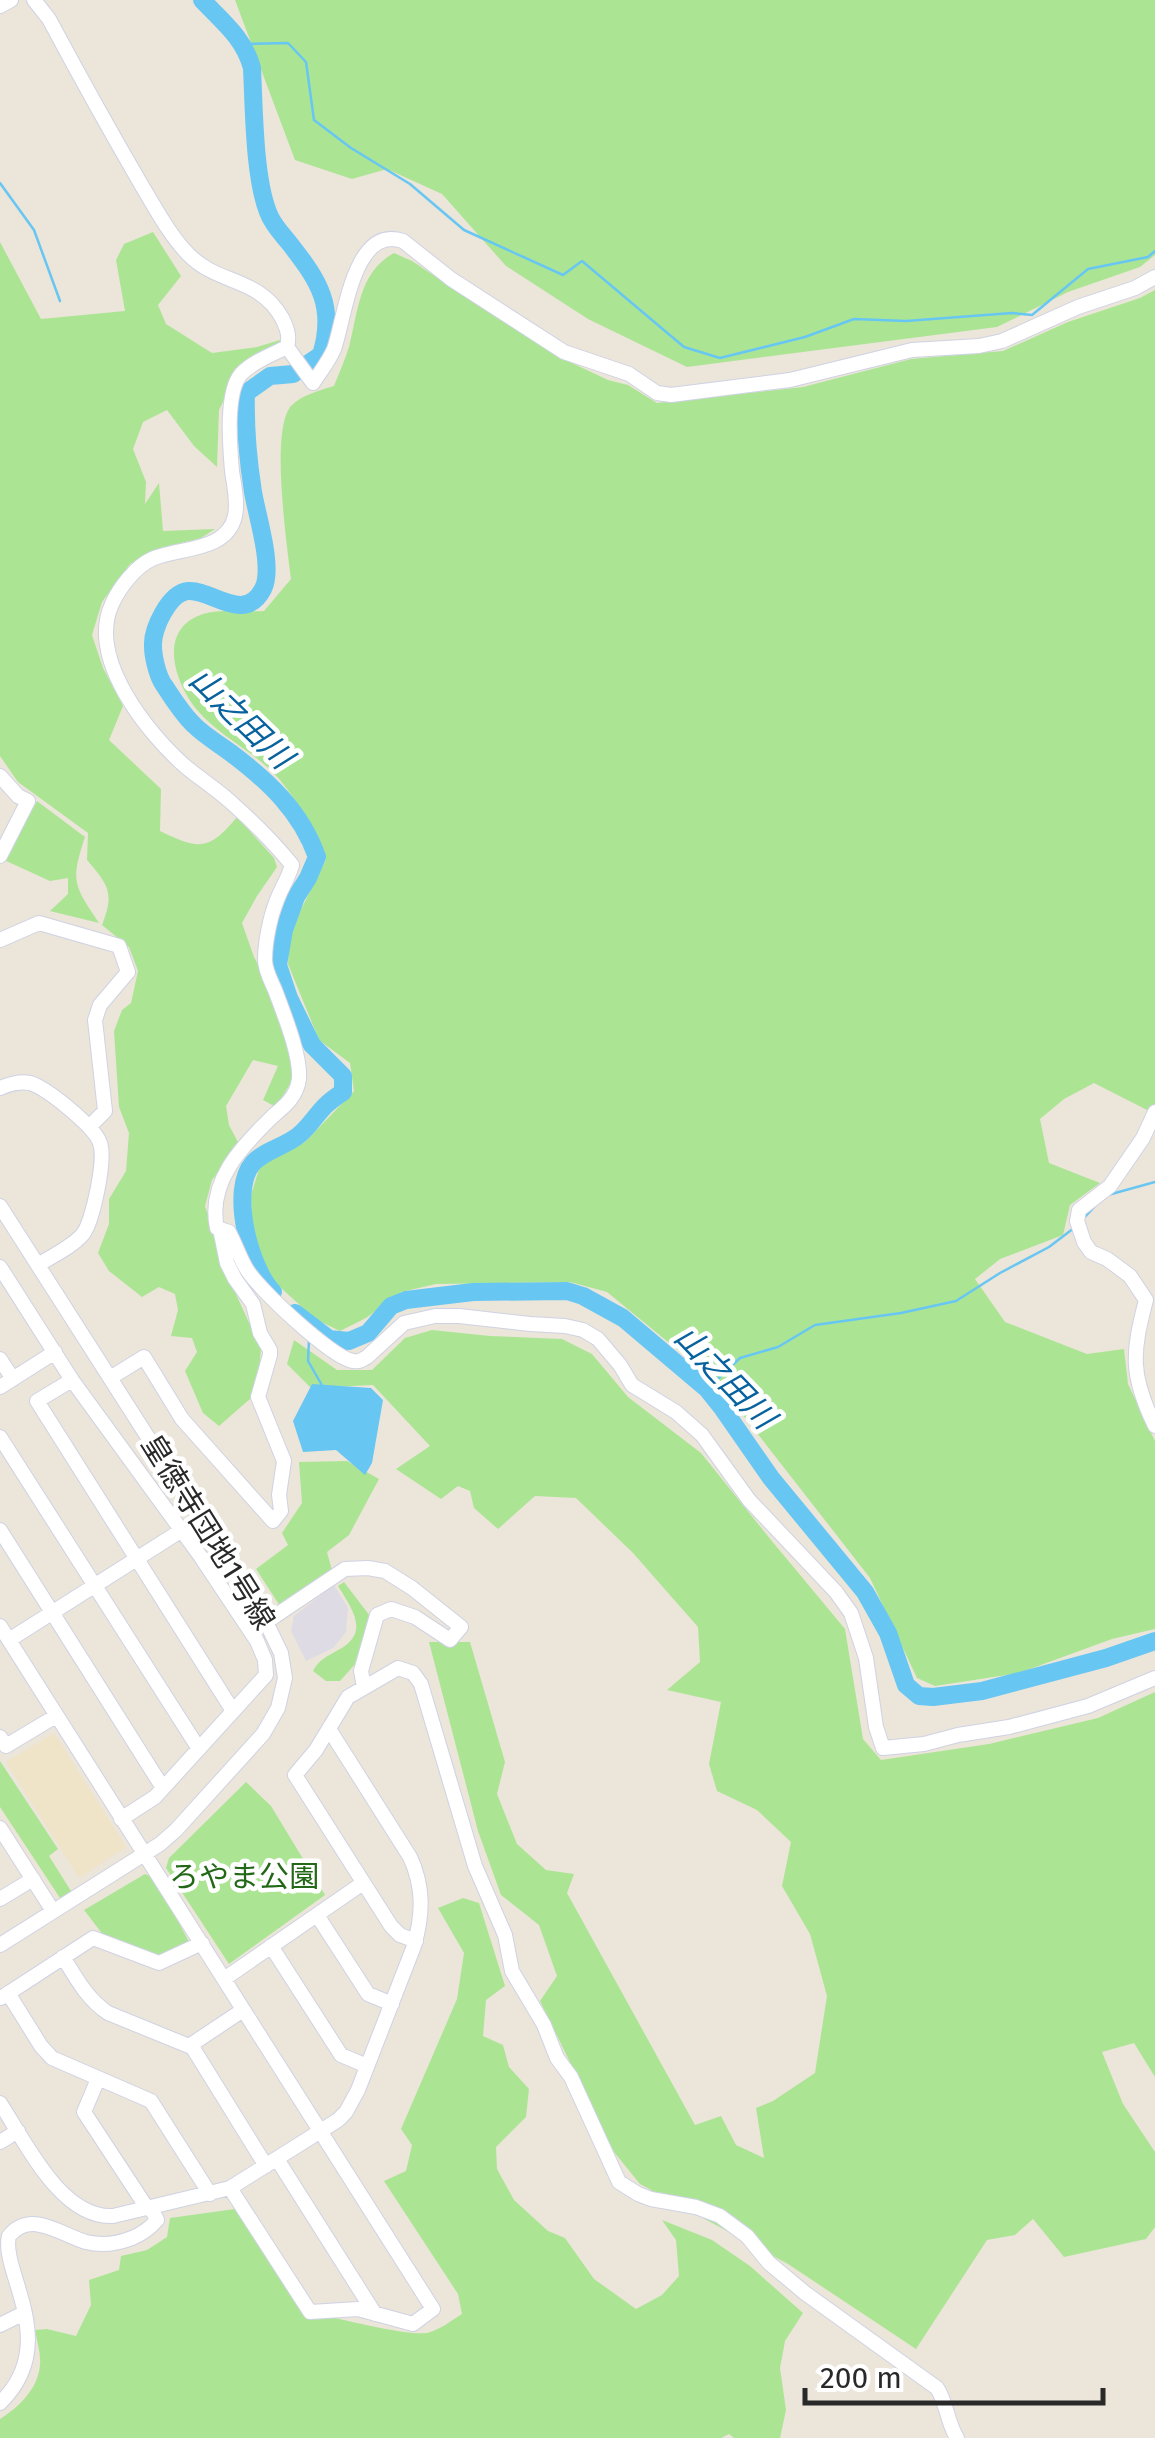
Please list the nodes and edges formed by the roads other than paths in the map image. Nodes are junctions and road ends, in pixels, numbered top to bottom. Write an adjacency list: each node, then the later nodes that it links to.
1 (11, 0): 3 (street)
2 (34, 0): 5 (street)
3 (0, 6)
4 (1155, 278): 5 (street)
5 (287, 347): 15 (street)
6 (2, 780): 8 (street)
7 (0, 819): 8 (street)
8 (15, 826): 9 (street)
9 (0, 856)
10 (0, 940): 13 (street)
11 (0, 1088): 13 (street)
12 (1155, 1112): 23 (street)
13 (89, 1128): 16 (street)
14 (0, 1206): 16 (street, 皇徳寺団地1号線)
15 (220, 1228): 20 (street); 32 (street)
16 (38, 1265): 20 (street, 皇徳寺団地1号線)
17 (0, 1267): 18 (street)
18 (55, 1352): 21 (street); 22 (street)
19 (0, 1359): 22 (street)
20 (110, 1378): 30 (street, 皇徳寺団地1号線)
21 (72, 1380): 26 (street); 27 (street)
22 (6, 1383)
23 (1155, 1426)
24 (0, 1438): 28 (street)
25 (0, 1530): 29 (street)
26 (182, 1530): 27 (street); 34 (street)
27 (136, 1558): 28 (street); 34 (street)
28 (94, 1585): 29 (street); 38 (street)
29 (52, 1612): 31 (street); 39 (street)
30 (266, 1622): 33 (street); 42 (street, 皇徳寺団地1号線)
31 (4, 1633): 35 (street)
32 (1155, 1678)
33 (364, 1687): 36 (street); 72 (street)
34 (234, 1711): 38 (street)
35 (56, 1716): 37 (street); 40 (street)
36 (329, 1730): 44 (street); 48 (street)
37 (0, 1736)
38 (198, 1749): 39 (street)
39 (163, 1788): 40 (street)
40 (121, 1819): 42 (street)
41 (0, 1828): 43 (street)
42 (144, 1855): 46 (street, 皇徳寺団地1号線); 49 (street)
43 (33, 1879): 45 (street); 46 (street)
44 (363, 1883): 47 (street); 48 (street)
45 (0, 1900)
46 (53, 1911): 50 (street, 皇徳寺団地1号線)
47 (317, 1915): 51 (street); 55 (street)
48 (416, 1941): 55 (street)
49 (202, 1943): 52 (street); 53 (street)
50 (0, 1945)
51 (271, 1946): 53 (street); 58 (street)
52 (63, 1957): 54 (street); 57 (street)
53 (224, 1979): 56 (street)
54 (4, 1995): 59 (street)
55 (392, 2004): 58 (street)
56 (244, 2010): 57 (street); 62 (street)
57 (191, 2044): 64 (street)
58 (367, 2066): 62 (street)
59 (98, 2079): 66 (street); 67 (street)
60 (0, 2103): 61 (street)
61 (18, 2130): 63 (street); 67 (street)
62 (321, 2132): 64 (street); 68 (street)
63 (0, 2142)
64 (271, 2162): 65 (street); 68 (street)
65 (230, 2188): 66 (street); 68 (street)
66 (210, 2194): 67 (street)
67 (149, 2208): 69 (street)
68 (375, 2314)
69 (18, 2316): 70 (street); 71 (street)
70 (0, 2325)
71 (0, 2402)
72 (957, 2438)

